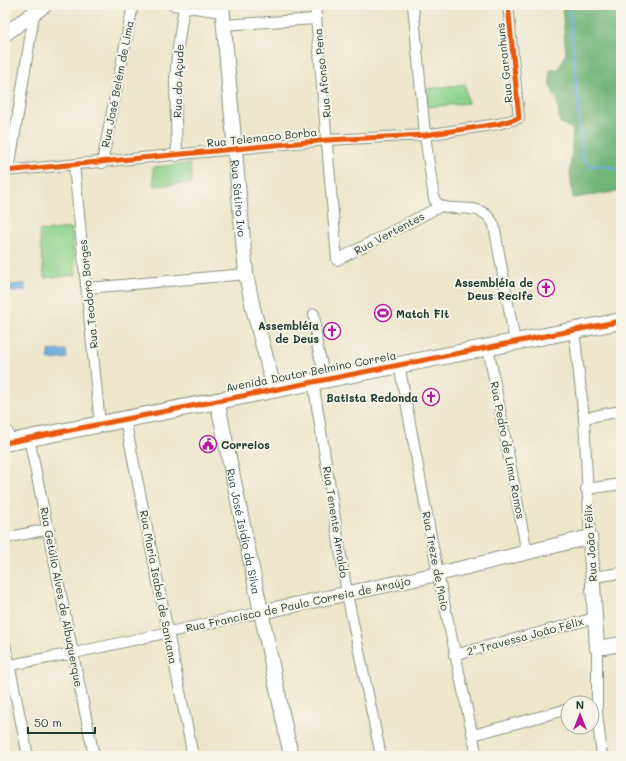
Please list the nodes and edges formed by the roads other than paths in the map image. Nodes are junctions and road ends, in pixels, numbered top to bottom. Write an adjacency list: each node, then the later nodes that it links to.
1 (133, 5): 15 (street, Rua José Belém de Lima)
2 (315, 5): 8 (street, Rua Afonso Pena)
3 (413, 5): 11 (street)
4 (508, 5): 10 (street, Rua Garanhuns)
5 (179, 6): 7 (street); 14 (street, Rua do Açude)
6 (40, 8): 9 (street); 17 (street)
7 (222, 14): 8 (street); 13 (street, Rua Sátiro Ivo)
8 (316, 20): 12 (street, Rua Afonso Pena)
9 (5, 34)
10 (519, 118): 11 (street, Rua Telemaco Borba)
11 (425, 135): 12 (street, Rua Telemaco Borba); 18 (street)
12 (328, 140): 13 (street, Rua Telemaco Borba); 19 (street, Rua Afonso Pena)
13 (234, 149): 14 (street, Rua Telemaco Borba); 20 (street, Rua Sátiro Ivo)
14 (177, 156): 15 (street, Rua Telemaco Borba)
15 (102, 163): 16 (street, Rua Telemaco Borba)
16 (74, 165): 17 (street, Rua Telemaco Borba); 21 (street, Rua Teodoro Borges)
17 (7, 171)
18 (441, 206): 19 (street, Rua Vertentes); 25 (street)
19 (338, 260)
20 (246, 274): 21 (street); 29 (street, Rua Sátiro Ivo)
21 (88, 288): 34 (street, Rua Teodoro Borges)
22 (314, 314): 28 (street, Rua Tenente Arnaldo)
23 (621, 321): 24 (main road, Avenida Doutor Belmino Correia)
24 (574, 330): 25 (main road, Avenida Doutor Belmino Correia); 32 (street, Rua João Félix)
25 (515, 342): 26 (main road, Avenida Doutor Belmino Correia)
26 (488, 347): 27 (main road, Avenida Doutor Belmino Correia); 42 (street, Rua Pedro de Lima Ramos)
27 (399, 364): 28 (main road, Avenida Doutor Belmino Correia); 44 (street, Rua Treze de Maio)
28 (319, 379): 29 (main road, Avenida Doutor Belmino Correia); 46 (street, Rua Tenente Arnaldo)
29 (274, 388): 30 (main road, Avenida Doutor Belmino Correia)
30 (218, 400): 33 (main road, Avenida Doutor Belmino Correia); 47 (street, Rua José Isídio da Silva)
31 (621, 411): 32 (street)
32 (584, 418): 38 (street, Rua João Félix)
33 (125, 419): 34 (main road, Avenida Doutor Belmino Correia); 49 (street, Rua Maria Isabel de Santana)
34 (100, 424): 36 (main road, Avenida Doutor Belmino Correia)
35 (6, 435): 36 (main road, Avenida Doutor Belmino Correia)
36 (29, 438): 39 (street, Rua Getúlio Alves de Albuquerque)
37 (621, 484): 38 (street)
38 (586, 489): 40 (street, Rua João Félix)
39 (49, 529): 41 (street); 53 (street, Rua Getúlio Alves de Albuquerque)
40 (590, 537): 42 (street, Rua Francisco de Paula Correia de Araújo); 45 (street, Rua João Félix)
41 (5, 538)
42 (527, 553): 44 (street, Rua Francisco de Paula Correia de Araújo)
43 (621, 573): 45 (street)
44 (438, 574): 46 (street, Rua Francisco de Paula Correia de Araújo); 54 (street, Rua Treze de Maio)
45 (592, 577): 48 (street, Rua João Félix)
46 (347, 594): 47 (street, Rua Francisco de Paula Correia de Araújo); 64 (street, Rua Tenente Arnaldo)
47 (261, 612): 49 (street, Rua Francisco de Paula Correia de Araújo); 63 (street, Rua José Isídio da Silva)
48 (595, 618): 52 (street, Rua João Félix); 54 (street, 2ª Travessa João Félix)
49 (168, 632): 53 (street, Rua Francisco de Paula Correia de Araújo); 62 (street, Rua Maria Isabel de Santana)
50 (5, 644): 55 (street)
51 (621, 644): 52 (street)
52 (597, 648): 56 (street, Rua João Félix)
53 (74, 653): 55 (street, Rua Francisco de Paula Correia de Araújo); 61 (street, Rua Getúlio Alves de Albuquerque)
54 (454, 654): 58 (street, Rua Treze de Maio)
55 (7, 665): 60 (street)
56 (594, 695)
57 (560, 711): 58 (street)
58 (473, 735): 65 (street, Rua Treze de Maio)
59 (599, 735): 66 (street, Rua João Félix)
60 (28, 756)
61 (94, 756)
62 (193, 756)
63 (291, 756)
64 (382, 756)
65 (477, 756)
66 (602, 756)

